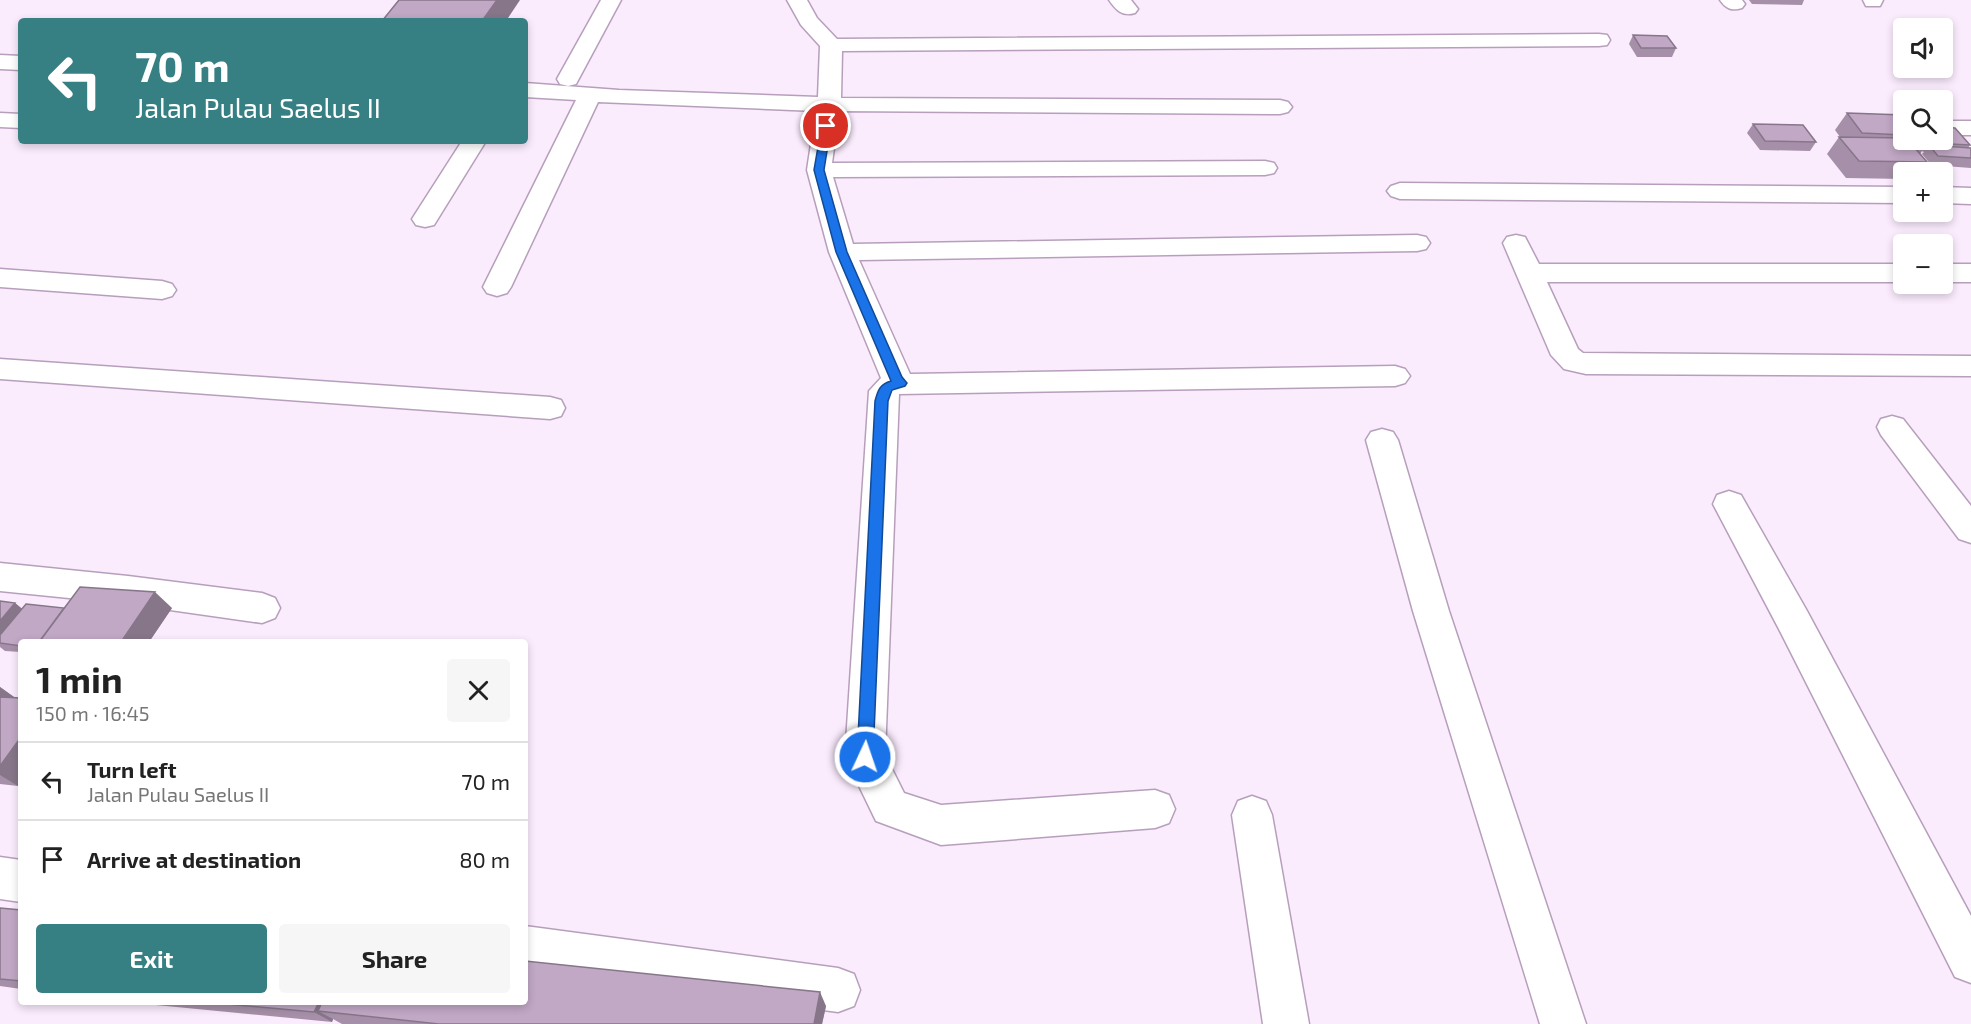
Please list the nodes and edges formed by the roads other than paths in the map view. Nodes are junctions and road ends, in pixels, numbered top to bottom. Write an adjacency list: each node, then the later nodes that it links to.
1 (610, 0): 7 (street)
2 (797, 0): 4 (street)
3 (1599, 40): 4 (street)
4 (831, 45): 10 (street)
5 (0, 62): 6 (street)
6 (18, 63)
7 (568, 79)
8 (528, 90): 9 (street)
9 (590, 95): 10 (street); 32 (street)
10 (829, 104): 11 (street); 18 (street)
11 (1280, 107)
12 (0, 120): 13 (street)
13 (18, 121)
14 (1953, 128): 15 (street)
15 (1971, 128)
16 (472, 144): 23 (street)
17 (1265, 168): 18 (street)
18 (819, 170): 26 (street)
19 (1400, 191): 20 (street)
20 (1893, 195)
21 (1953, 195): 22 (street)
22 (1971, 196)
23 (425, 219)
24 (1417, 243): 26 (street)
25 (1516, 243): 27 (street)
26 (842, 252): 37 (street)
27 (1529, 273): 28 (street); 34 (street)
28 (1893, 273)
29 (1953, 273): 30 (street)
30 (1971, 273)
31 (0, 278): 33 (street)
32 (497, 287)
33 (162, 290)
34 (1971, 366)
35 (0, 369): 38 (street)
36 (1395, 376): 37 (street)
37 (901, 383): 45 (street)
38 (550, 408)
39 (1892, 427): 42 (street)
40 (1382, 440): 53 (street)
41 (1729, 504): 50 (street)
42 (1971, 530)
43 (0, 577): 44 (street)
44 (262, 608)
45 (1155, 809)
46 (1252, 814): 52 (street)
47 (0, 878): 48 (street)
48 (18, 881)
49 (528, 948): 51 (street)
50 (1971, 961)
51 (838, 990)
52 (1286, 1024)
53 (1563, 1024)

